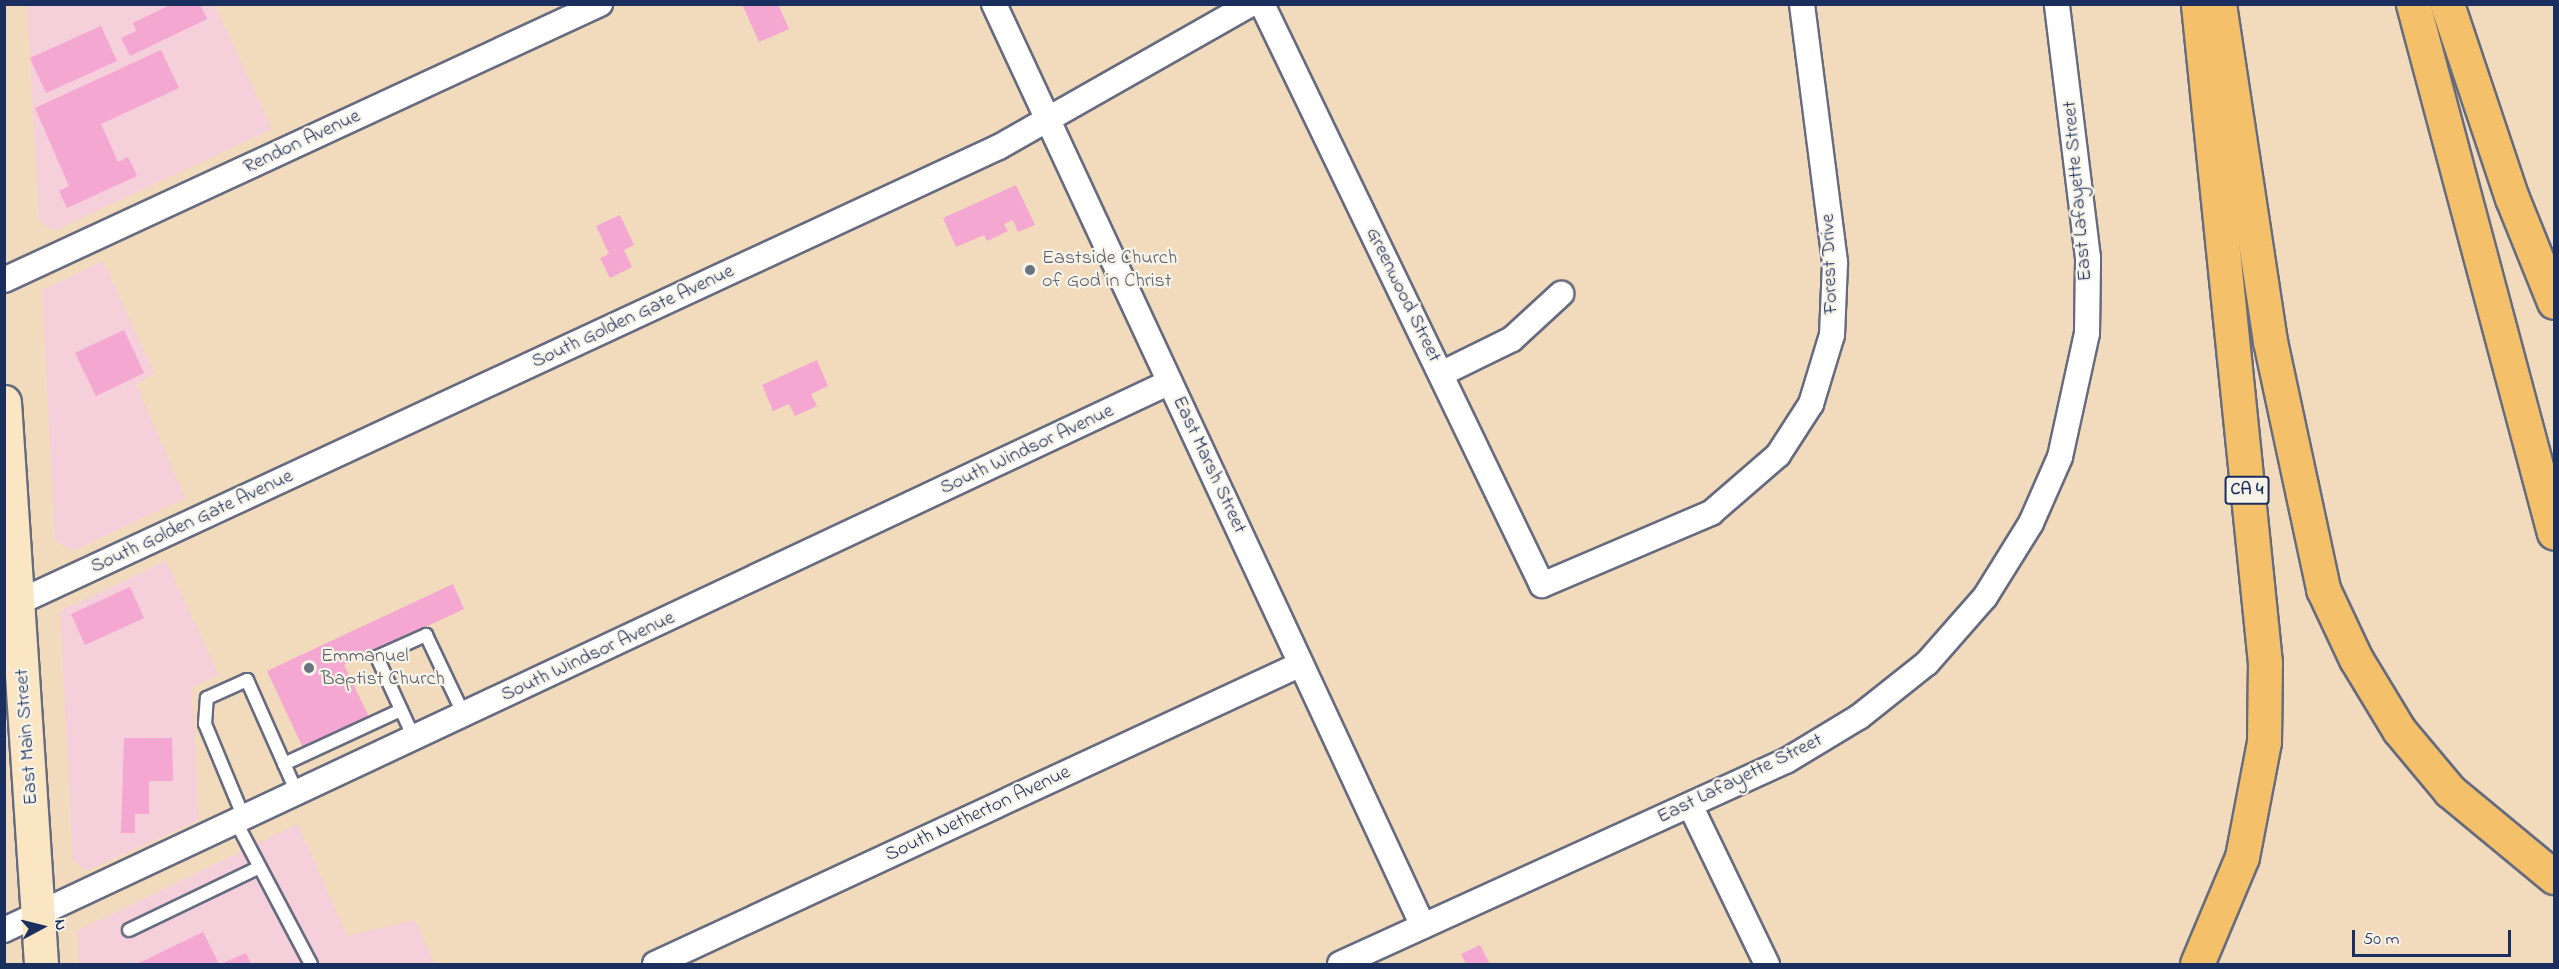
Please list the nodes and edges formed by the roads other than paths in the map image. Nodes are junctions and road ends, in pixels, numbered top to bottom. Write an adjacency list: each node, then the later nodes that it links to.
1 (600, 4): 12 (street, Rendon Avenue)
2 (994, 4): 11 (street, East Marsh Street)
3 (1251, 4): 11 (street, South Golden Gate Avenue)
4 (1262, 4): 15 (street, Greenwood Street)
5 (1802, 4): 19 (street, Forest Drive)
6 (2057, 4): 27 (street, East Lafayette Street)
7 (2198, 4): 40 (highway, CA 4)
8 (2219, 4): 30 (highway)
9 (2414, 4): 18 (highway)
10 (2447, 4): 14 (highway)
11 (1049, 122): 16 (street, East Marsh Street); 20 (street, South Golden Gate Avenue)
12 (4, 280)
13 (1561, 294): 15 (street)
14 (2554, 302)
15 (1441, 374): 19 (street, Greenwood Street)
16 (1170, 382): 21 (street, East Marsh Street); 23 (street, South Windsor Avenue)
17 (4, 402): 20 (main road, East Main Street)
18 (2554, 533)
19 (1542, 585)
20 (11, 606): 31 (main road, East Main Street)
21 (1301, 664): 32 (street, East Marsh Street); 37 (street, South Netherton Avenue)
22 (401, 710): 23 (lane); 24 (lane); 25 (lane)
23 (464, 715): 24 (street, South Windsor Avenue)
24 (414, 738): 26 (street, South Windsor Avenue)
25 (284, 764): 26 (lane); 28 (lane)
26 (297, 793): 28 (street, South Windsor Avenue)
27 (1690, 805): 32 (street, East Lafayette Street); 39 (street)
28 (240, 820): 29 (lane); 31 (street, South Windsor Avenue)
29 (258, 868): 34 (lane); 36 (lane)
30 (2554, 877)
31 (38, 915): 33 (street, South Windsor Avenue); 35 (main road, East Main Street)
32 (1423, 926): 38 (street, East Lafayette Street)
33 (4, 930)
34 (129, 930)
35 (41, 964)
36 (311, 964)
37 (655, 964)
38 (1340, 964)
39 (1767, 964)
40 (2197, 964)

